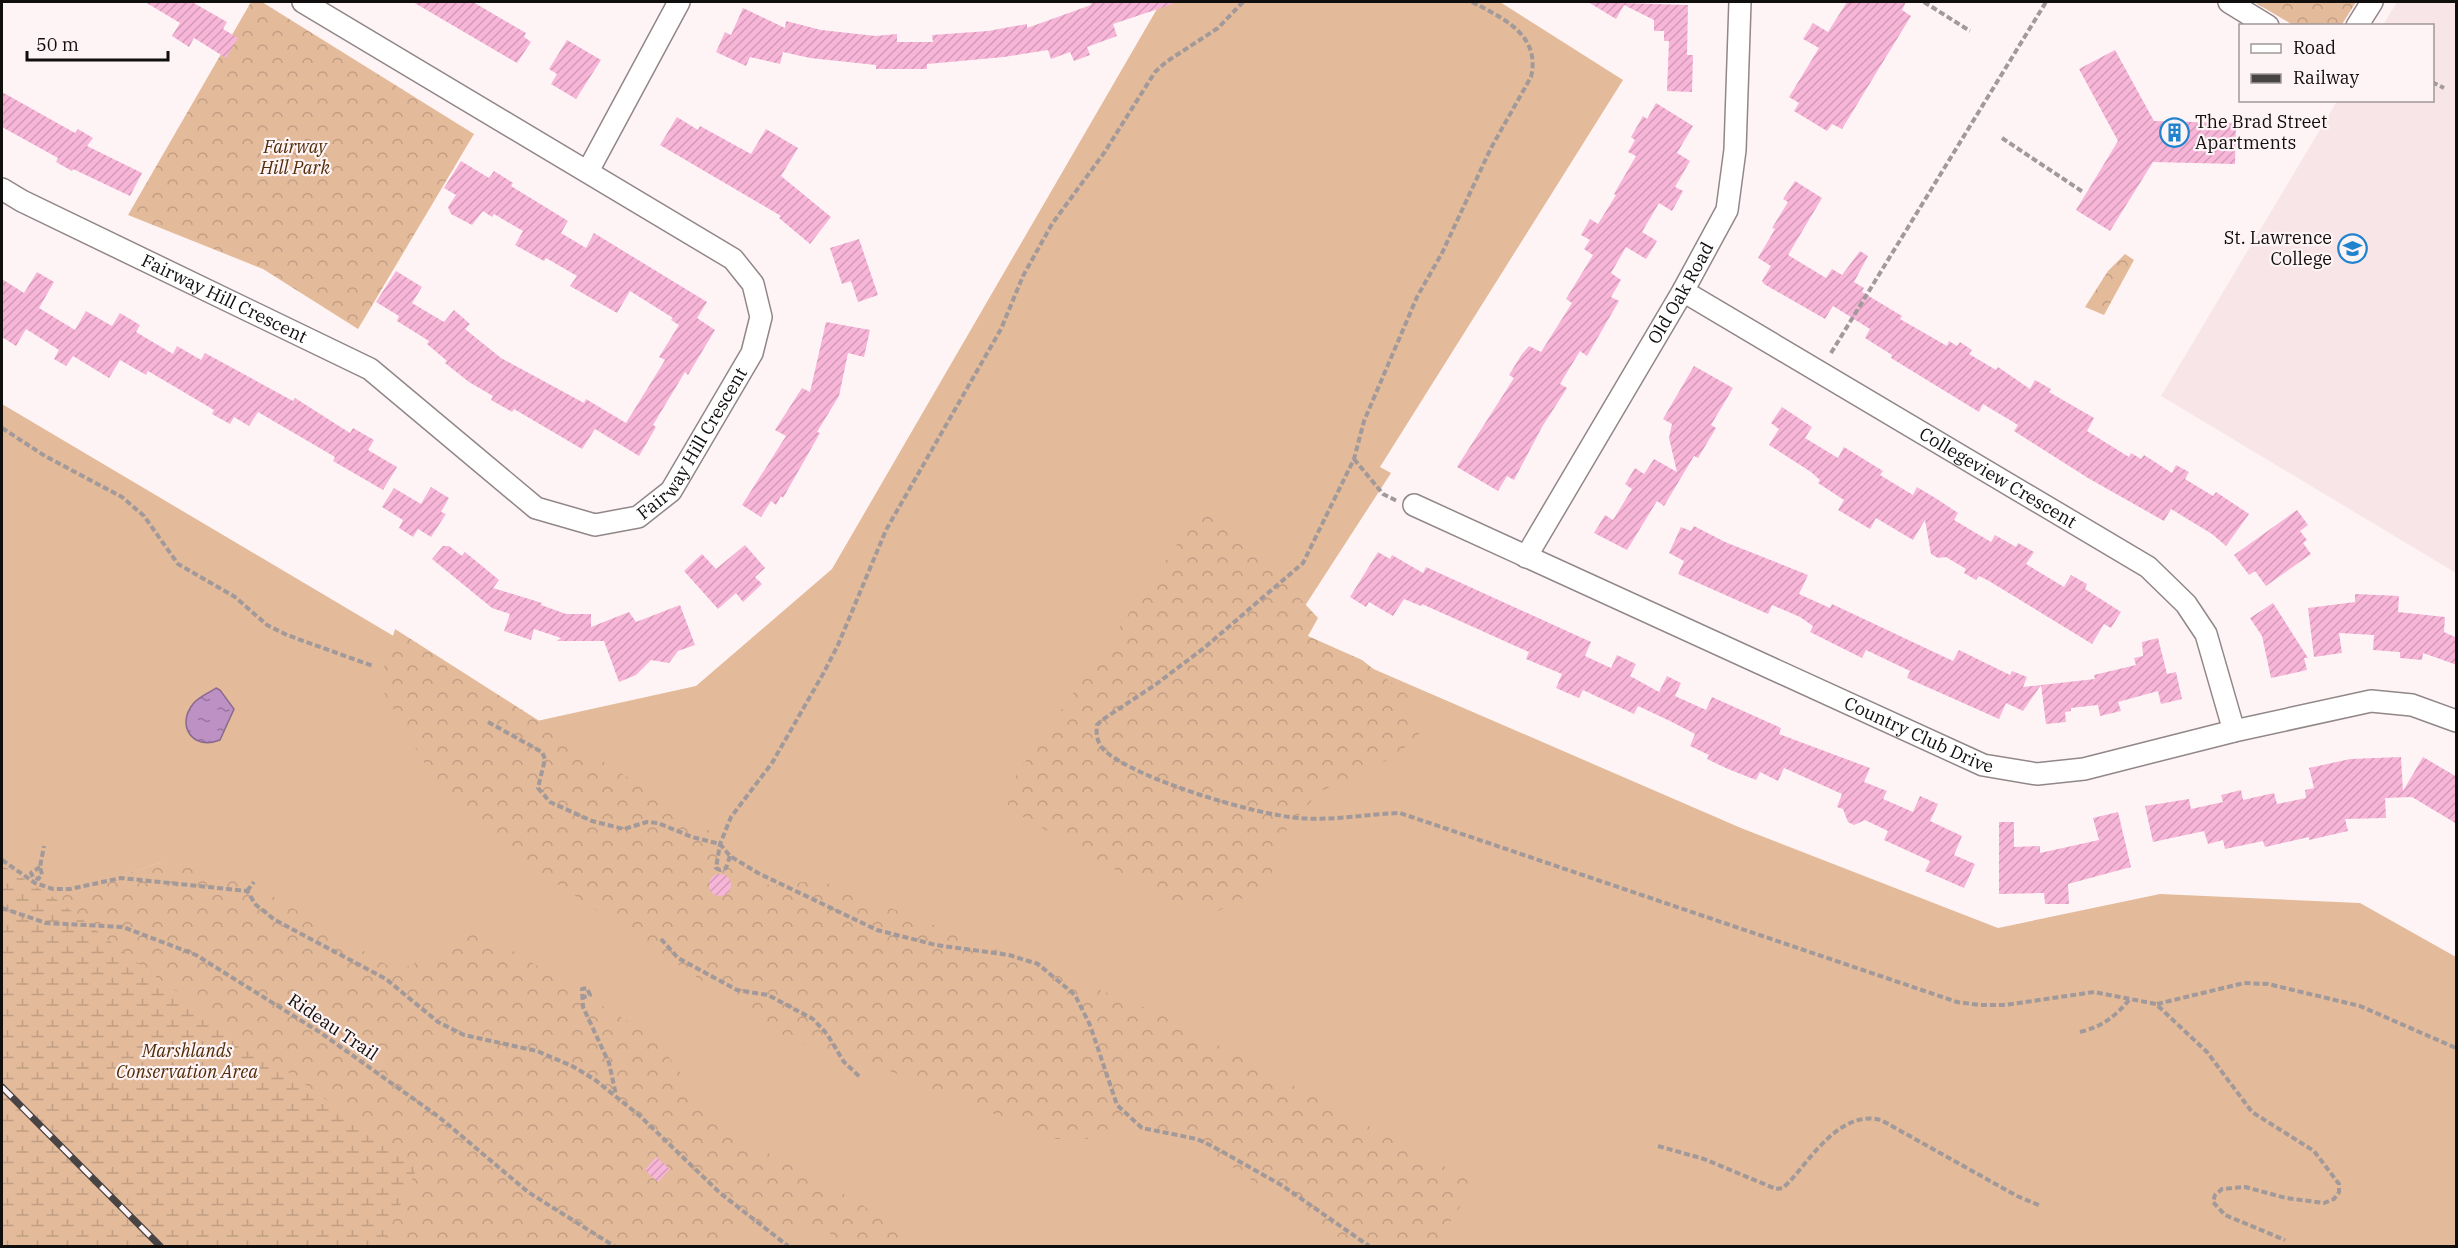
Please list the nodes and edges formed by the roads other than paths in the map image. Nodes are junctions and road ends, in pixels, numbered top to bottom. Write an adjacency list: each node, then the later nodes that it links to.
1 (303, 2): 8 (street, Fairway Hill Crescent)
2 (680, 2): 8 (street)
3 (1740, 2): 10 (street, Old Oak Road)
4 (2229, 2): 6 (street)
5 (2372, 2): 7 (street)
6 (2265, 24)
7 (2358, 24)
8 (588, 171): 9 (street, Fairway Hill Crescent)
9 (2, 189)
10 (1683, 291): 12 (street, Old Oak Road); 14 (street, Collegeview Crescent)
11 (1407, 504): 12 (street, Country Club Drive)
12 (1526, 556): 14 (street, Country Club Drive)
13 (2457, 721): 14 (street, Country Club Drive)
14 (2234, 731)

